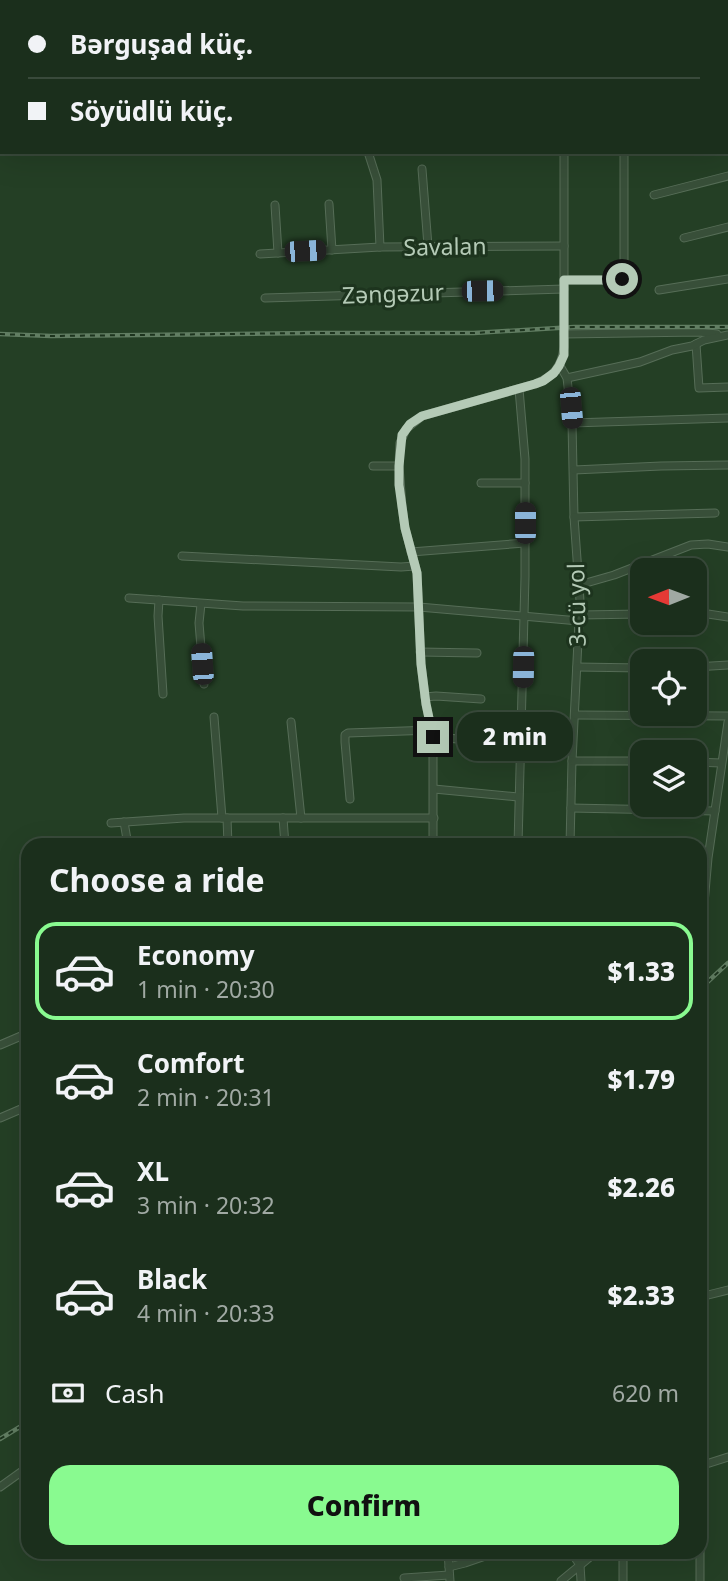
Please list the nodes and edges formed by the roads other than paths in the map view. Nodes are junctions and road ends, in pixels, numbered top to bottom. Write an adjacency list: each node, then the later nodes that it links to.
1 (369, 154): 13 (street, Savalan)
2 (564, 154): 12 (street)
3 (624, 154): 18 (street)
4 (422, 169): 11 (street)
5 (728, 176): 6 (street)
6 (654, 195)
7 (329, 204): 14 (street)
8 (275, 205): 15 (street)
9 (728, 227): 10 (street)
10 (684, 239)
11 (428, 246): 12 (street, Savalan); 13 (street, Savalan)
12 (564, 246): 18 (street)
13 (380, 247): 14 (street)
14 (332, 250): 15 (street)
15 (278, 253): 16 (street)
16 (260, 254)
17 (728, 279): 20 (street)
18 (564, 280): 19 (street)
19 (564, 289): 21 (street, Zəngəzur); 22 (street)
20 (659, 290)
21 (265, 298)
22 (564, 334): 23 (street); 25 (street)
23 (727, 335): 24 (street)
24 (696, 344): 26 (street); 27 (street)
25 (559, 366): 26 (street, 3-cü yol); 28 (street)
26 (567, 378): 30 (street, 3-cü yol)
27 (728, 387)
28 (519, 389): 33 (street); 36 (street)
29 (728, 418): 30 (street)
30 (572, 423): 34 (street, 3-cü yol)
31 (728, 465): 34 (street)
32 (373, 466): 33 (street)
33 (399, 466): 41 (street)
34 (574, 470): 38 (street, 3-cü yol)
35 (481, 483): 36 (street)
36 (525, 483): 39 (street)
37 (715, 513): 38 (street)
38 (574, 517): 44 (street, 3-cü yol)
39 (525, 543): 41 (street); 51 (street)
40 (728, 547): 44 (street)
41 (411, 552): 43 (street)
42 (182, 556): 43 (street)
43 (415, 566): 48 (street)
44 (579, 585): 53 (street, 3-cü yol)
45 (129, 598): 46 (street)
46 (159, 600): 47 (street); 61 (street)
47 (201, 604): 48 (street); 60 (street)
48 (419, 607): 51 (street); 54 (street)
49 (707, 614): 52 (street)
50 (630, 615): 53 (street)
51 (524, 617): 53 (street); 70 (street)
52 (728, 617)
53 (579, 618): 58 (street, 3-cü yol)
54 (420, 652): 55 (street); 62 (street)
55 (477, 653)
56 (728, 665): 57 (street)
57 (707, 666)
58 (577, 667): 59 (street); 64 (street, 3-cü yol)
59 (630, 668)
60 (204, 684)
61 (163, 694)
62 (425, 697): 63 (street); 69 (street)
63 (481, 699)
64 (575, 715): 65 (street); 71 (street, 3-cü yol)
65 (728, 716)
66 (214, 717): 80 (street)
67 (291, 722): 82 (street)
68 (728, 722): 74 (street)
69 (432, 733): 70 (street); 75 (street); 77 (street)
70 (521, 744): 76 (street)
71 (572, 761): 72 (street); 78 (street, 3-cü yol)
72 (630, 761)
73 (707, 762): 74 (street)
74 (721, 763): 79 (street)
75 (434, 789): 76 (street); 83 (street)
76 (518, 797): 90 (street)
77 (349, 799)
78 (571, 808): 79 (street); 91 (street, 3-cü yol)
79 (715, 811): 92 (street)
80 (224, 818): 81 (street); 84 (street); 87 (street)
81 (283, 818): 82 (street); 88 (street)
82 (301, 818): 83 (street)
83 (434, 818): 89 (street)
84 (124, 822): 85 (street); 86 (street)
85 (111, 823)
86 (127, 838)
87 (227, 838)
88 (284, 838)
89 (433, 838)
90 (518, 838)
91 (570, 838)
92 (707, 845)
93 (21, 1036): 94 (street)
94 (0, 1045)
95 (21, 1109): 96 (street)
96 (0, 1118)
97 (728, 1290): 98 (street)
98 (707, 1295)
99 (728, 1457): 100 (street)
100 (707, 1464)
101 (21, 1472): 102 (street)
102 (0, 1487)
103 (477, 1559): 109 (street)
104 (576, 1559): 108 (street)
105 (587, 1559): 108 (street)
106 (623, 1559): 113 (street)
107 (700, 1559): 114 (street)
108 (580, 1565): 111 (street); 112 (street)
109 (449, 1574): 110 (street)
110 (404, 1578)
111 (561, 1581)
112 (581, 1581)
113 (623, 1581)
114 (700, 1581)

